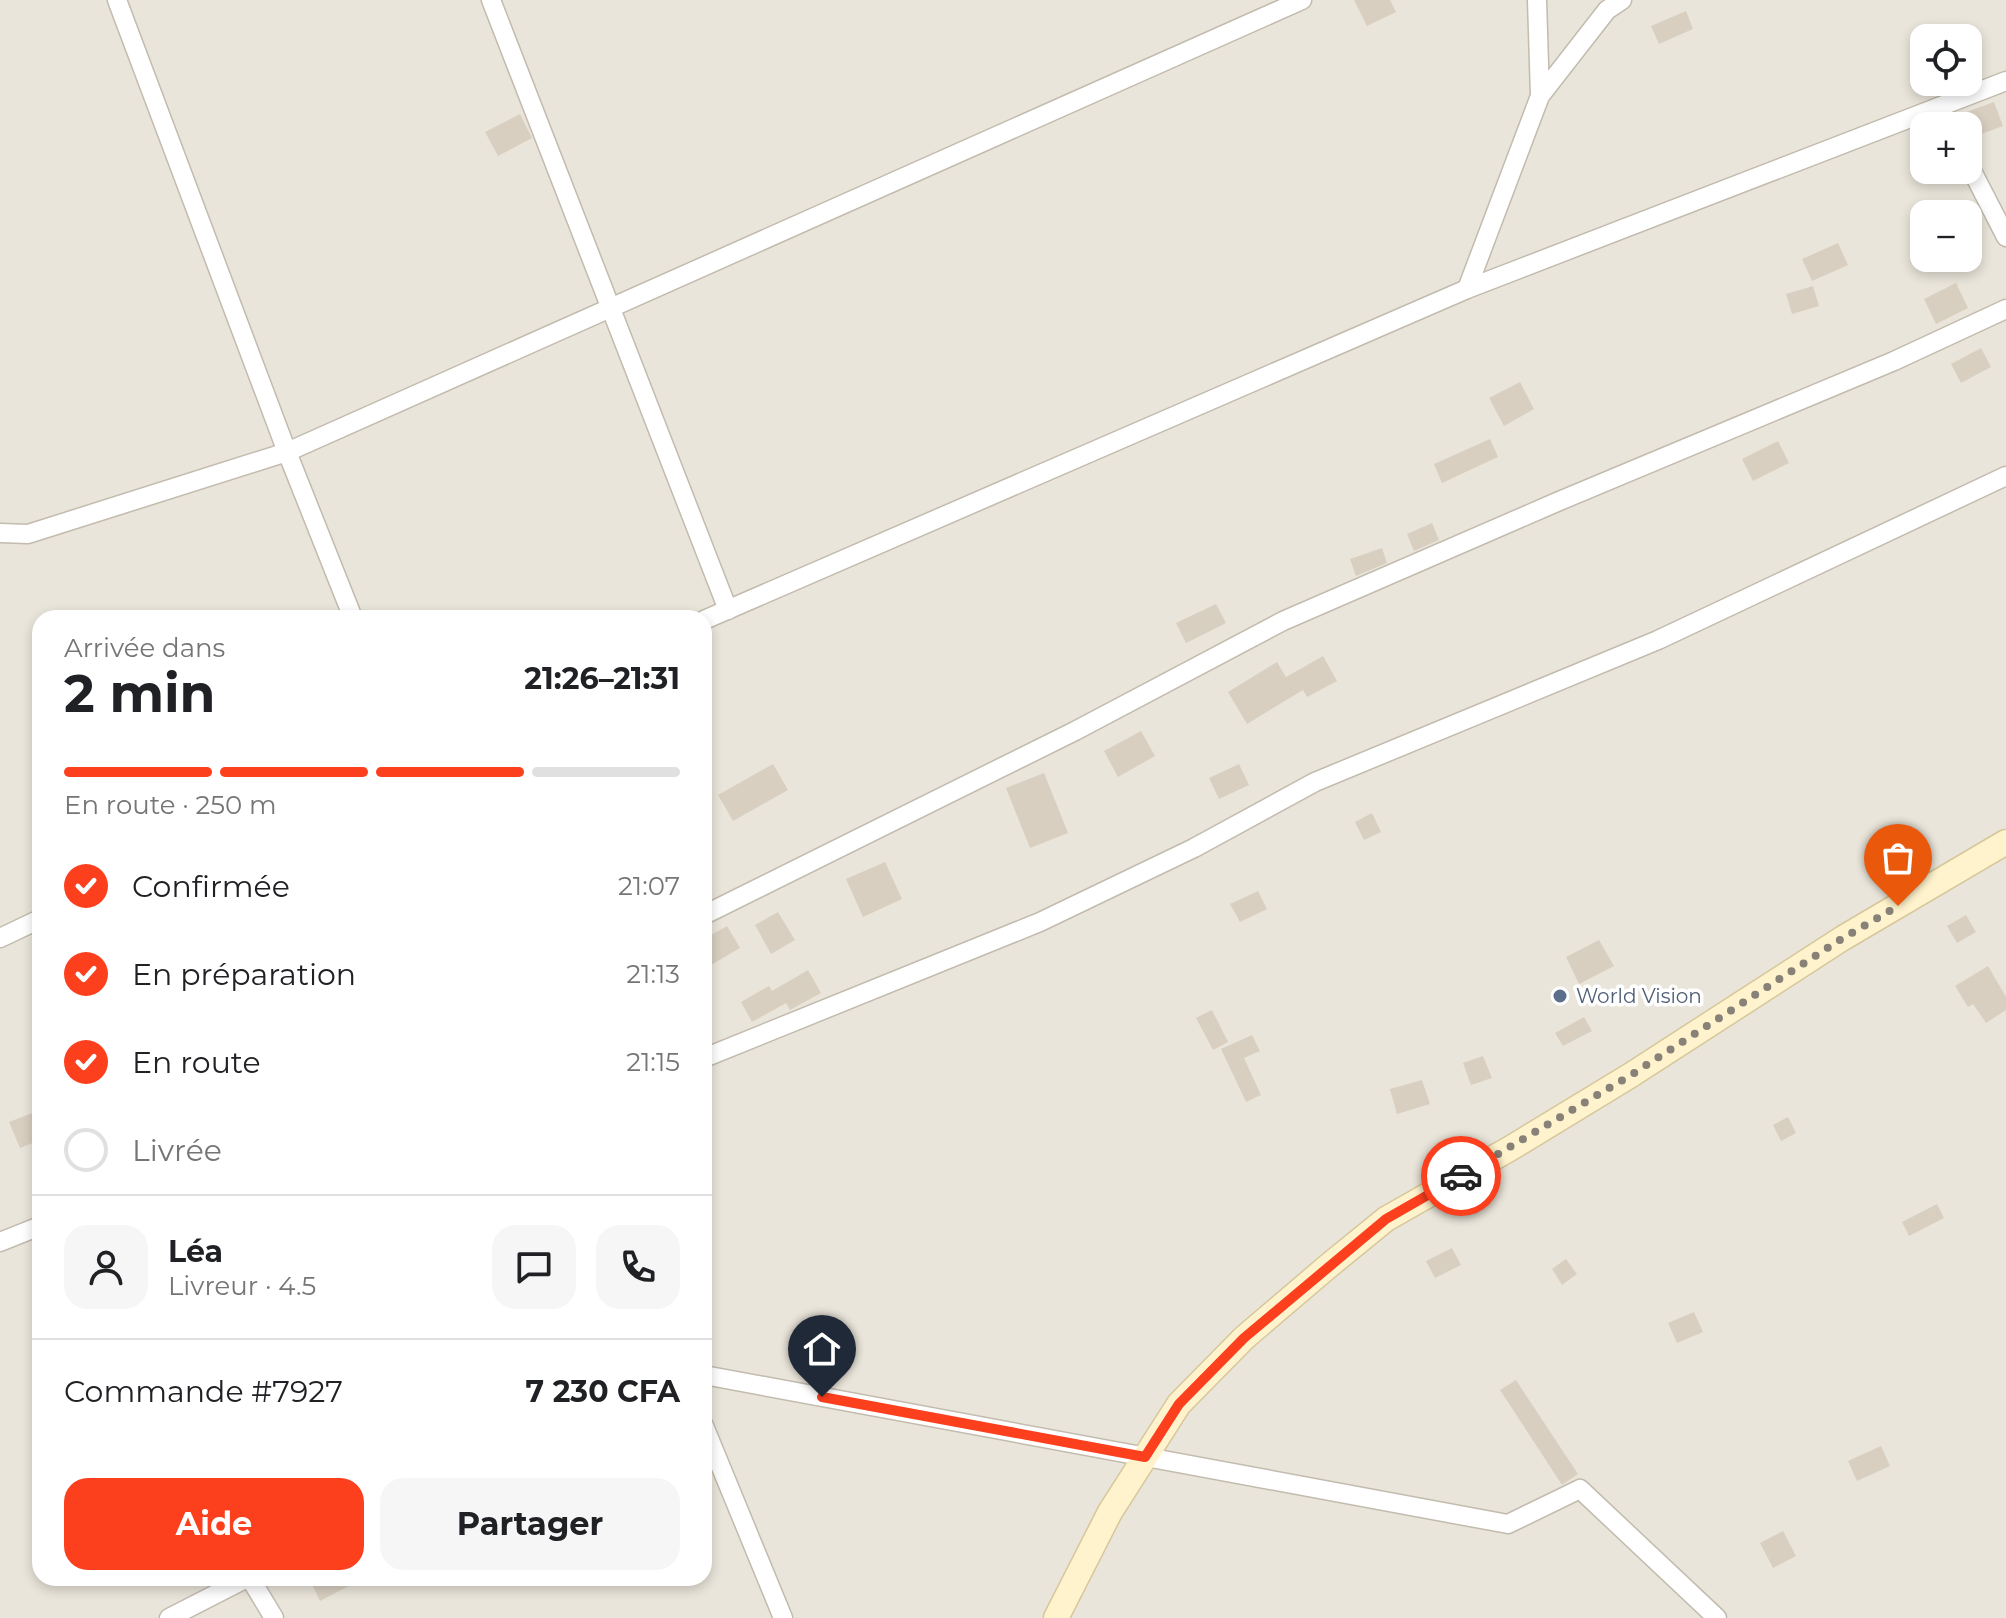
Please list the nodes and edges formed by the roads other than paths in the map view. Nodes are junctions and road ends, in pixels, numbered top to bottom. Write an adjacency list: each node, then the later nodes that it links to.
1 (117, 0): 15 (street)
2 (491, 0): 13 (street)
3 (1302, 0): 13 (street)
4 (1537, 0): 7 (street)
5 (1622, 0): 7 (street)
6 (2006, 81): 8 (street)
7 (1540, 96): 12 (street)
8 (1939, 107): 9 (street); 12 (street)
9 (1942, 112)
10 (1979, 184): 11 (street)
11 (2006, 237)
12 (1467, 289): 19 (street)
13 (612, 307): 15 (street); 19 (street)
14 (2006, 309): 22 (street)
15 (287, 452): 17 (street); 18 (street)
16 (2006, 476): 25 (street)
17 (0, 533)
18 (350, 610)
19 (728, 610): 20 (street)
20 (712, 617)
21 (2006, 842): 30 (street)
22 (712, 911)
23 (32, 923): 24 (street)
24 (0, 938)
25 (712, 1055)
26 (32, 1231): 27 (street)
27 (0, 1242)
28 (712, 1376): 30 (street)
29 (712, 1445): 35 (street)
30 (1145, 1457): 36 (street); 37 (street)
31 (233, 1586): 33 (street)
32 (254, 1586): 34 (street)
33 (169, 1618)
34 (274, 1618)
35 (783, 1618)
36 (1056, 1618)
37 (1717, 1618)

